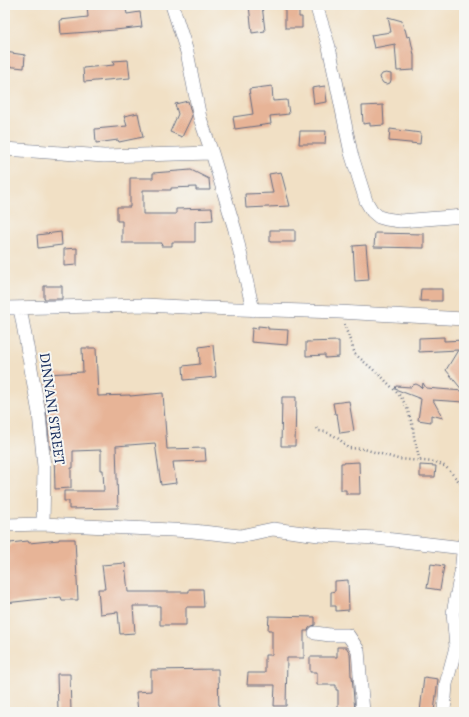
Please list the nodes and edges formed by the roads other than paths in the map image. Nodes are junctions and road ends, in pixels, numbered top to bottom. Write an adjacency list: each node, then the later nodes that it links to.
1 (172, 5): 4 (street)
2 (316, 5): 5 (street)
3 (5, 149): 4 (street)
4 (212, 153): 8 (street)
5 (464, 216)
6 (5, 308): 7 (street)
7 (20, 308): 8 (street); 10 (street, DINNANI STREET)
8 (253, 310): 9 (street)
9 (464, 320)
10 (43, 524): 11 (street); 12 (street)
11 (5, 525)
12 (464, 546): 15 (street)
13 (315, 633): 14 (street)
14 (363, 712)
15 (444, 712)

